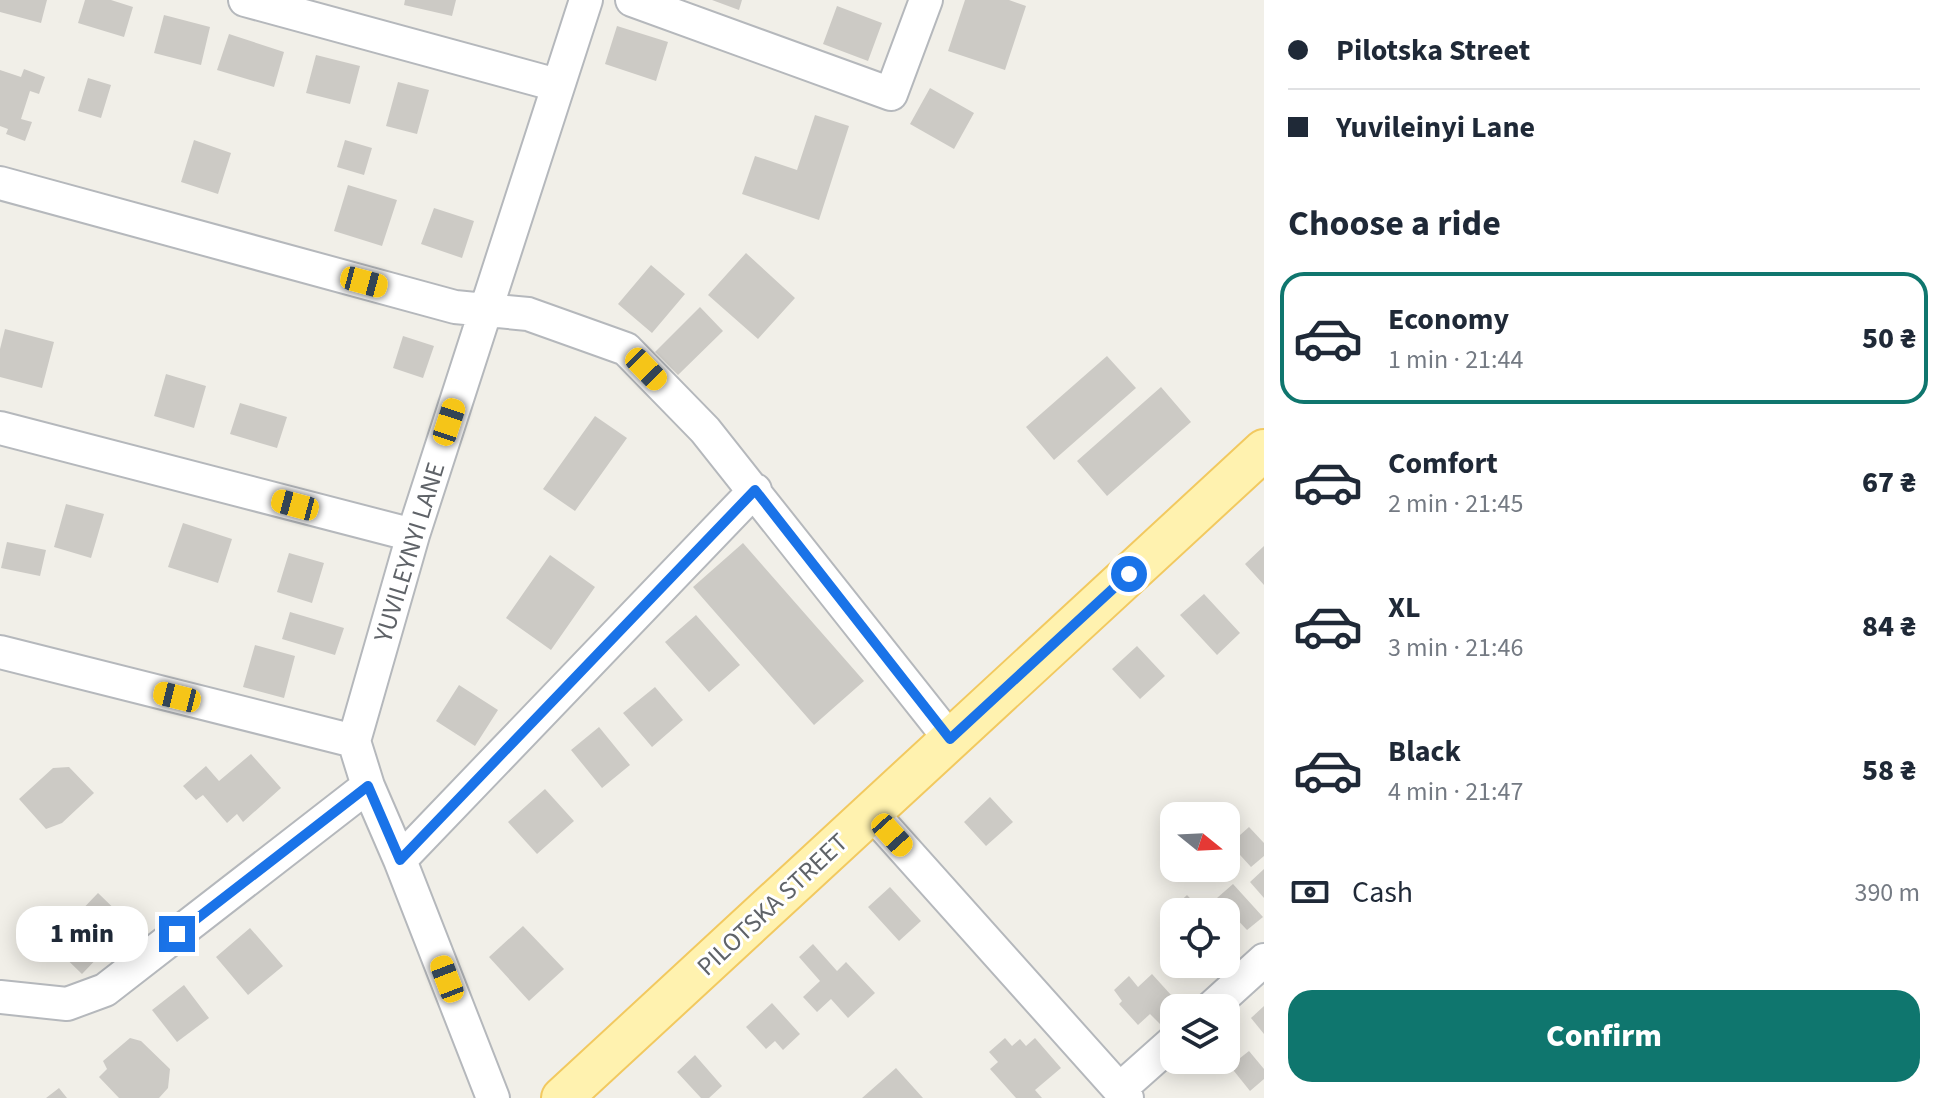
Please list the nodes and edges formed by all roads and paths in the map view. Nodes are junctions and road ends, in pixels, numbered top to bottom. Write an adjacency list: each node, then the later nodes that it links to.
1 (245, 0): 5 (street)
2 (586, 0): 5 (street, YUVILEYNYI LANE)
3 (632, 0): 4 (street)
4 (926, 0)
5 (557, 85): 7 (street, YUVILEYNYI LANE)
6 (0, 183): 7 (street)
7 (485, 308): 10 (street); 11 (street, YUVILEYNYI LANE)
8 (0, 428): 11 (street)
9 (1264, 450): 13 (main road, PILOTSKA STREET)
10 (755, 490): 13 (street); 17 (street)
11 (413, 535): 14 (street, YUVILEYNYI LANE)
12 (0, 652): 14 (street)
13 (950, 739): 16 (main road, PILOTSKA STREET)
14 (354, 741): 15 (street)
15 (368, 786): 17 (street); 20 (street)
16 (871, 812): 22 (street); 24 (main road, PILOTSKA STREET)
17 (400, 860): 23 (street)
18 (1264, 960): 19 (street)
19 (1226, 994)
20 (0, 997)
21 (1160, 1056): 22 (street)
22 (1124, 1094)
23 (493, 1098)
24 (562, 1098)

